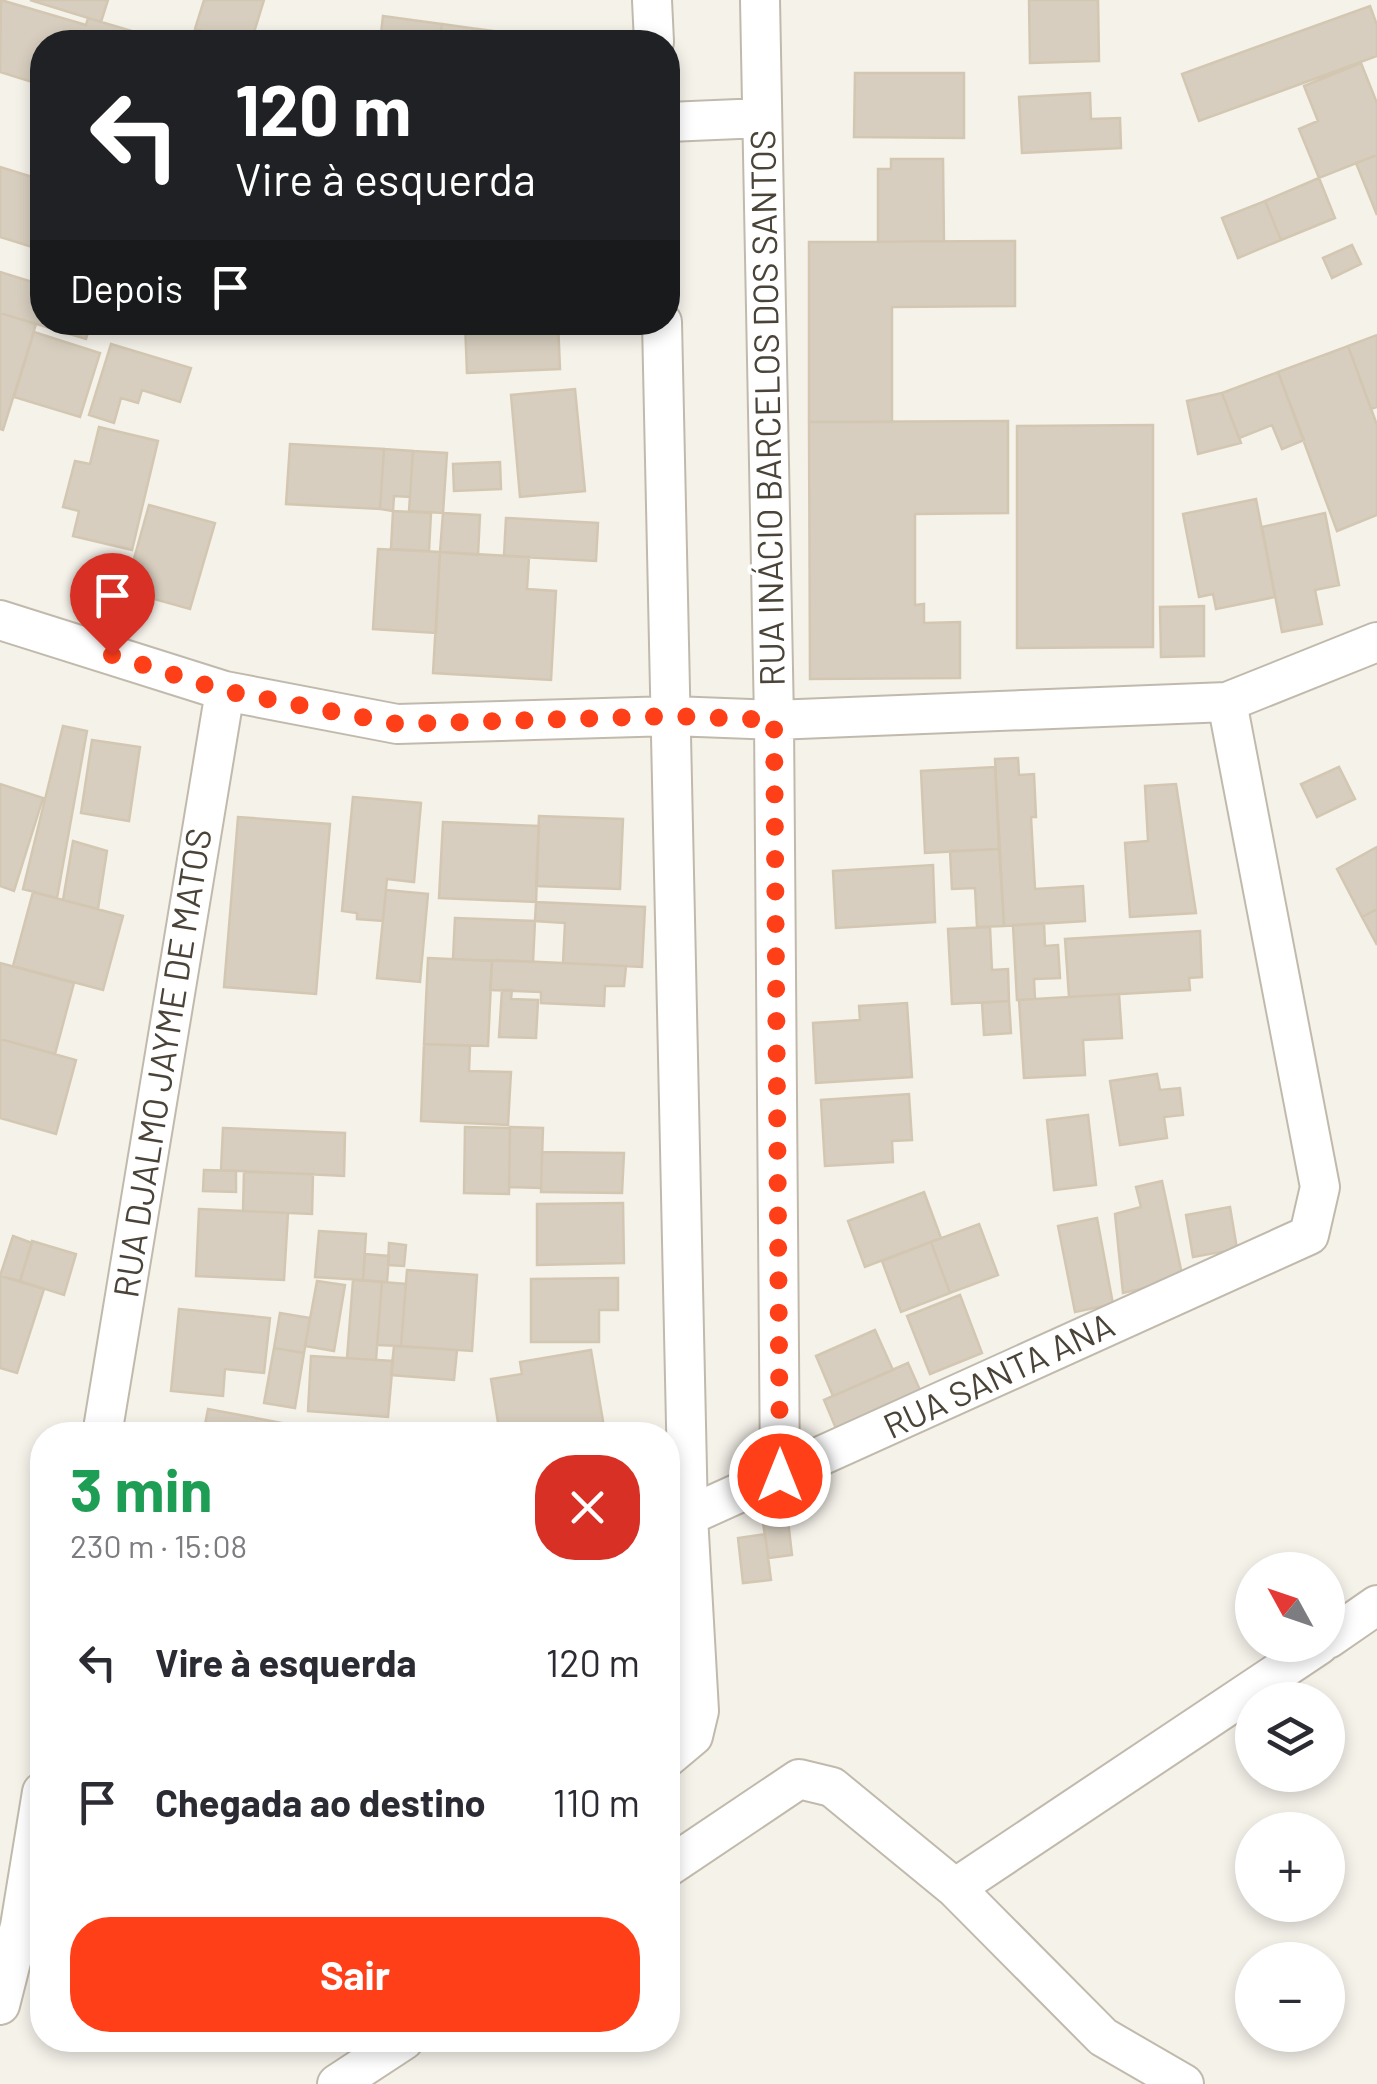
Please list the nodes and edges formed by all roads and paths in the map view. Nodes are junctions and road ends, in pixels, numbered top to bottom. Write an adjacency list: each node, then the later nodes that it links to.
1 (652, 0): 3 (street)
2 (760, 0): 4 (street, RUA INÁCIO BARCELOS DOS SANTOS)
3 (653, 30)
4 (762, 118): 5 (street); 12 (street, RUA INÁCIO BARCELOS DOS SANTOS)
5 (680, 121)
6 (662, 335): 11 (street)
7 (0, 620): 9 (street)
8 (1377, 642): 10 (street)
9 (225, 691): 11 (street); 13 (street, RUA DJALMO JAYME DE MATOS)
10 (1227, 702): 12 (street); 14 (street, RUA SANTA ANA)
11 (672, 716): 12 (street); 15 (street)
12 (774, 720): 14 (street, RUA INÁCIO BARCELOS DOS SANTOS)
13 (104, 1422)
14 (780, 1476): 15 (street, RUA SANTA ANA)
15 (688, 1516): 19 (street)
16 (1377, 1604): 17 (street)
17 (1345, 1627)
18 (1294, 1662): 22 (street)
19 (680, 1747)
20 (30, 1842): 23 (street)
21 (680, 1858): 22 (street)
22 (955, 1888): 27 (street)
23 (10, 1924): 24 (street)
24 (0, 2004)
25 (386, 2052): 26 (street)
26 (337, 2084)
27 (1184, 2084)

